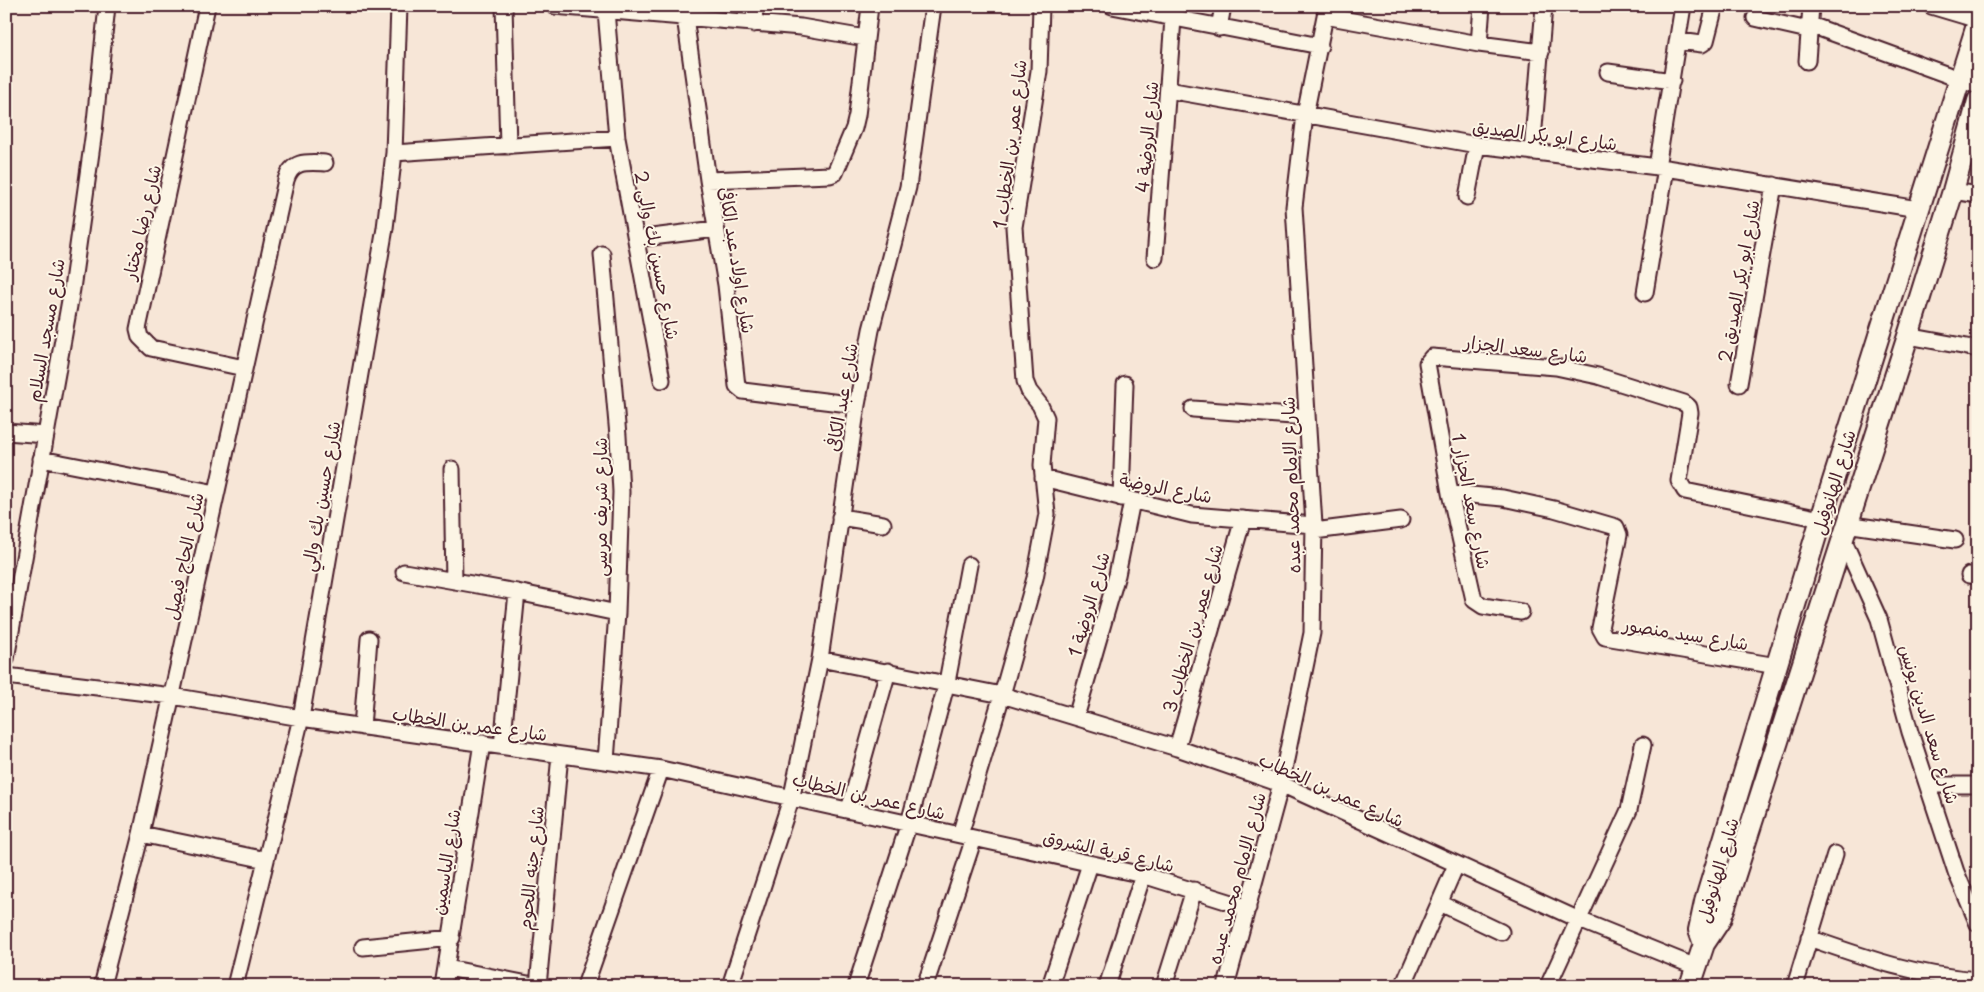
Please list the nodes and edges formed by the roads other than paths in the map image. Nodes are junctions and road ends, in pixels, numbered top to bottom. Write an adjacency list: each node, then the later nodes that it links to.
1 (107, 6): 70 (street, شارع مسجد السلام)
2 (207, 6): 62 (street, شارع رضا مختار)
3 (399, 6): 45 (street, شارع حسين بك والي)
4 (504, 6): 43 (street)
5 (554, 6): 19 (street)
6 (755, 6): 25 (street)
7 (870, 6): 28 (street)
8 (933, 6): 66 (street, شارع عبد الكافى)
9 (1041, 6): 73 (street, شارع عمر بن الخطاب 1)
10 (1223, 6): 27 (street)
11 (1482, 6): 30 (street)
12 (1544, 6): 32 (street)
13 (1683, 6): 29 (street)
14 (1715, 6): 29 (street)
15 (1811, 6): 26 (street)
16 (1931, 6): 24 (street)
17 (1116, 7): 23 (street)
18 (641, 10): 19 (street); 21 (street)
19 (606, 11): 40 (street, شارع حسين بك والى 2)
20 (1326, 11): 30 (street); 31 (street, شارع الإمام محمد عبده)
21 (685, 18): 25 (street); 48 (street, شارع اولاد عبد الكافى)
22 (1755, 18): 26 (street)
23 (1173, 19): 27 (street); 37 (street, شارع الروضة 4)
24 (1978, 21): 36 (street, شارع الهانوفيل)
25 (754, 24): 28 (street)
26 (1808, 27): 33 (street); 36 (street)
27 (1219, 28): 31 (street)
28 (865, 38): 48 (street)
29 (1679, 41): 35 (street)
30 (1480, 44): 32 (street)
31 (1320, 46): 39 (street, شارع الإمام محمد عبده)
32 (1541, 52): 44 (street)
33 (1807, 61)
34 (1608, 72): 35 (street)
35 (1672, 81): 47 (street)
36 (1969, 83): 53 (street, شارع الهانوفيل)
37 (1168, 90): 39 (street, شارع ابو بكر الصديق); 57 (street, شارع الروضة 4)
38 (1978, 100): 41 (street, شارع الهانوفيل)
39 (1305, 115): 42 (street, شارع ابو بكر الصديق); 68 (street, شارع الإمام محمد عبده)
40 (617, 138): 43 (street); 55 (street, شارع حسين بك والى 2)
41 (1973, 138): 50 (street, شارع الهانوفيل)
42 (1477, 145): 44 (street, شارع ابو بكر الصديق); 52 (street)
43 (508, 146): 45 (street)
44 (1532, 152): 47 (street, شارع ابو بكر الصديق)
45 (394, 154): 101 (street, شارع حسين بك والي)
46 (325, 163): 62 (street, شارع الحاج فيصل)
47 (1662, 168): 49 (street, شارع ابو بكر الصديق); 58 (street)
48 (708, 180): 54 (street, شارع اولاد عبد الكافى)
49 (1774, 185): 53 (street, شارع ابو بكر الصديق); 65 (street, شارع ابو بكر الصديق 2)
50 (1953, 191): 51 (street); 59 (street, شارع الهانوفيل)
51 (1978, 195)
52 (1467, 198)
53 (1918, 209): 79 (street, شارع الهانوفيل)
54 (716, 229): 55 (street); 66 (street, شارع اولاد عبد الكافى)
55 (636, 239): 63 (street, شارع حسين بك والى 2)
56 (602, 254): 90 (street, شارع شريف مرسى)
57 (1155, 258)
58 (1645, 293)
59 (1908, 336): 60 (street); 83 (street, شارع الهانوفيل)
60 (1978, 349)
61 (1428, 360): 75 (street, شارع سعد الجزار 1); 79 (street, شارع سعد الجزار)
62 (244, 368): 74 (street, شارع الحاج فيصل)
63 (662, 380)
64 (1124, 384): 76 (street, شارع الروضة 1)
65 (1739, 384)
66 (857, 405): 77 (street, شارع عبد الكافى)
67 (1192, 409): 68 (street)
68 (1306, 417): 82 (street, شارع الإمام محمد عبده)
69 (6, 432): 70 (street)
70 (46, 435): 71 (street, شارع مسجد السلام)
71 (41, 459): 74 (street); 92 (street, شارع مسجد السلام)
72 (452, 469): 87 (street)
73 (1043, 478): 76 (street, شارع الروضة); 98 (street, شارع عمر بن الخطاب 1)
74 (216, 493): 99 (street, شارع الحاج فيصل)
75 (1450, 493): 89 (street, شارع سعد الجزار 1); 94 (street, شارع سيد منصور)
76 (1127, 499): 78 (street, شارع الروضة); 100 (street, شارع الروضة 1)
77 (840, 517): 81 (street); 93 (street, شارع عبد الكافى)
78 (1243, 519): 82 (street, شارع الروضة); 106 (street, شارع عمر بن الخطاب 3)
79 (1821, 519): 94 (street, شارع الهانوفيل)
80 (1401, 520): 82 (street, شارع الروضة)
81 (883, 524)
82 (1314, 528): 110 (street, شارع الإمام محمد عبده)
83 (1844, 530): 84 (street); 111 (street, شارع سعد الدين يونس); 131 (street, شارع الهانوفيل)
84 (1955, 540)
85 (969, 565): 97 (street)
86 (404, 572): 87 (street)
87 (454, 580): 88 (street)
88 (517, 592): 90 (street); 105 (street)
89 (1521, 612)
90 (617, 613): 108 (street, شارع شريف مرسى)
91 (369, 639): 102 (street)
92 (6, 659)
93 (820, 659): 95 (street); 113 (street, شارع عبد الكافى)
94 (1777, 666): 131 (street, شارع الهانوفيل)
95 (888, 671): 97 (street); 114 (street)
96 (6, 676): 99 (street, شارع عمر بن الخطاب)
97 (947, 682): 98 (street); 115 (street)
98 (1002, 694): 100 (street, شارع عمر بن الخطاب); 117 (street, شارع عمر بن الخطاب)
99 (172, 696): 101 (street, شارع عمر بن الخطاب); 116 (street, شارع الحاج فيصل)
100 (1076, 717): 106 (street, شارع عمر بن الخطاب)
101 (301, 718): 102 (street, شارع عمر بن الخطاب); 119 (street, شارع حسين بك والي)
102 (362, 727): 103 (street, شارع عمر بن الخطاب)
103 (482, 743): 105 (street, شارع عمر بن الخطاب); 129 (street, شارع الياسمين)
104 (1643, 745): 126 (street)
105 (502, 746): 107 (street, شارع عمر بن الخطاب)
106 (1177, 748): 110 (street, شارع عمر بن الخطاب)
107 (560, 755): 108 (street, شارع عمر بن الخطاب); 139 (street, شارع جنه اللحوم)
108 (606, 761): 109 (street, شارع عمر بن الخطاب)
109 (661, 769): 113 (street, شارع عمر بن الخطاب); 140 (street)
110 (1282, 784): 121 (street, شارع عمر بن الخطاب); 125 (street, شارع الإمام محمد عبده)
111 (1929, 785): 112 (street); 127 (street, شارع سعد الدين يونس)
112 (1978, 785)
113 (792, 796): 114 (street, شارع عمر بن الخطاب); 141 (street, شارع عبد الكافى)
114 (850, 810): 115 (street, شارع عمر بن الخطاب)
115 (909, 823): 117 (street, شارع عمر بن الخطاب); 142 (street)
116 (141, 834): 119 (street); 136 (street, شارع الحاج فيصل)
117 (967, 837): 120 (street, شارع قرية الشروق); 143 (street)
118 (1835, 854): 130 (street)
119 (266, 860): 137 (street, شارع حسين بك والي)
120 (1090, 864): 122 (street, شارع قرية الشروق); 144 (street)
121 (1456, 865): 124 (street); 126 (street, شارع عمر بن الخطاب)
122 (1143, 875): 123 (street, شارع قرية الشروق); 145 (street)
123 (1194, 890): 125 (street, شارع قرية الشروق); 146 (street)
124 (1440, 903): 128 (street); 148 (street)
125 (1248, 908): 147 (street, شارع الإمام محمد عبده)
126 (1577, 919): 133 (street, شارع عمر بن الخطاب); 149 (street)
127 (1978, 924)
128 (1501, 932)
129 (452, 938): 132 (street); 134 (street, شارع الياسمين)
130 (1809, 938): 135 (street); 151 (street)
131 (1704, 944): 133 (street, شارع الهانوفيل)
132 (363, 947)
133 (1696, 967): 150 (street, شارع الهانوفيل)
134 (447, 968): 138 (street, شارع الياسمين); 139 (street)
135 (1978, 980)
136 (102, 986)
137 (234, 986)
138 (443, 986)
139 (538, 986)
140 (585, 986)
141 (730, 986)
142 (856, 986)
143 (925, 986)
144 (1050, 986)
145 (1107, 986)
146 (1164, 986)
147 (1226, 986)
148 (1403, 986)
149 (1548, 986)
150 (1690, 986)
151 (1795, 986)

